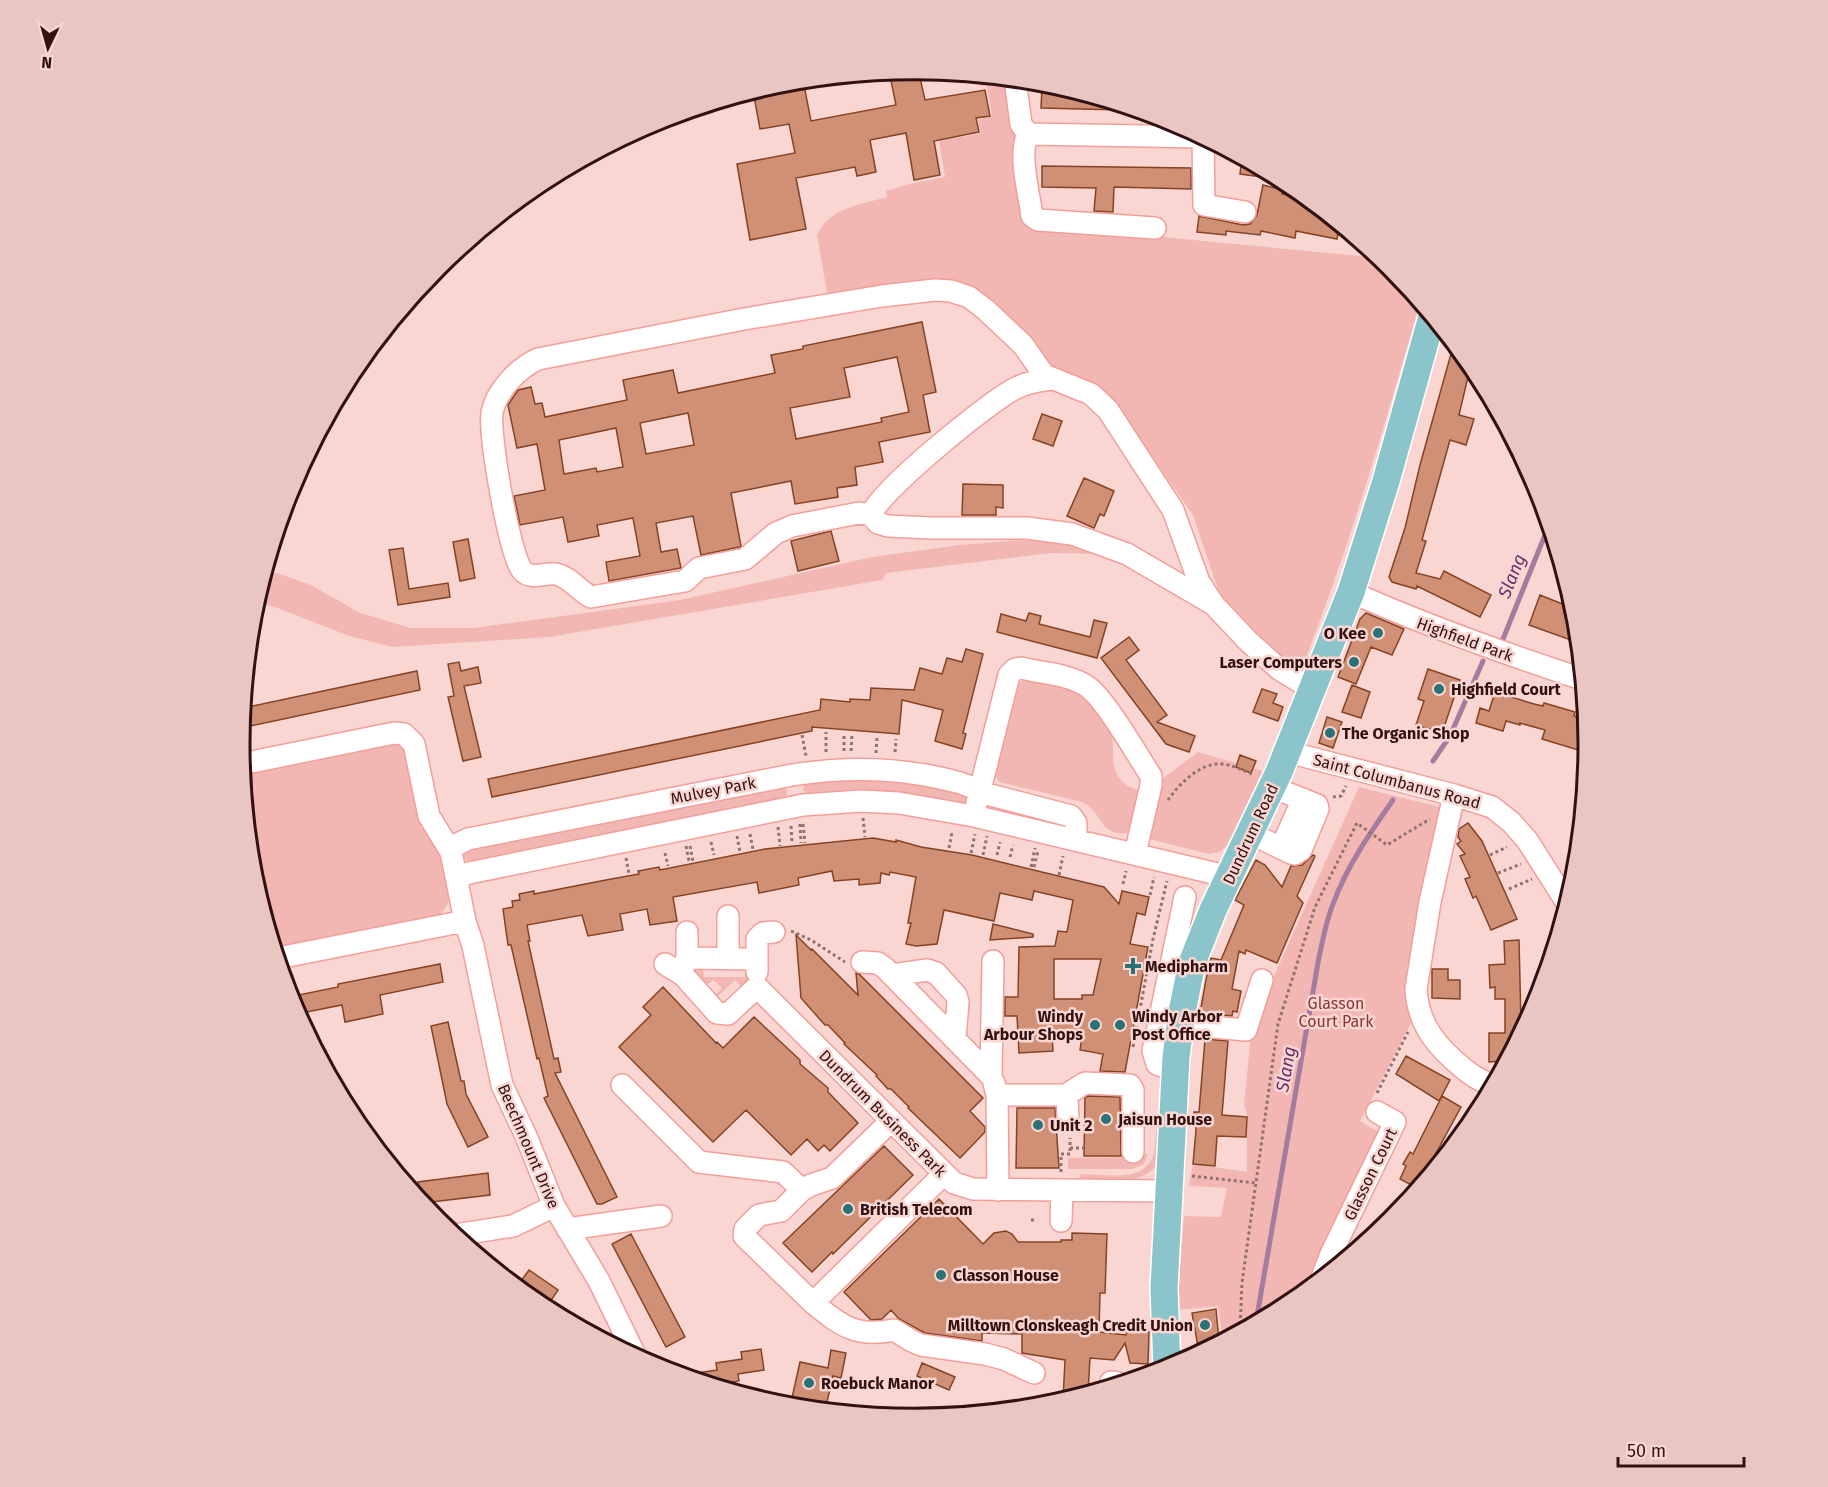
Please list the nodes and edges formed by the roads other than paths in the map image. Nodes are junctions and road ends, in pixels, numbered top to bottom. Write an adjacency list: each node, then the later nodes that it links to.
1 (1016, 87): 2 (street)
2 (1028, 134): 3 (street); 6 (street)
3 (1183, 137)
4 (1203, 146): 5 (street)
5 (1245, 212)
6 (1155, 228)
7 (1430, 326): 10 (main road, Dundrum Road)
8 (1052, 379): 9 (street); 9 (street); 11 (street)
9 (871, 515): 11 (street)
10 (1351, 592): 12 (street, Highfield Park); 13 (main road, Dundrum Road)
11 (1214, 605): 13 (street)
12 (1574, 676)
13 (1313, 690): 14 (main road, Dundrum Road)
14 (1288, 752): 17 (main road, Dundrum Road); 19 (street, Saint Columbanus Road)
15 (250, 762): 24 (street)
16 (800, 770): 18 (street, Mulvey Park); 20 (street); 24 (street, Mulvey Park)
17 (1268, 783): 22 (main road, Dundrum Road); 22 (street)
18 (979, 792): 21 (street); 23 (street, Mulvey Park); 25 (street)
19 (1454, 795): 28 (street, Saint Columbanus Road); 48 (street)
20 (798, 817): 21 (street, Mulvey Park); 27 (street, Mulvey Park)
21 (979, 824): 23 (street, Mulvey Park)
22 (1250, 833): 26 (main road, Dundrum Road)
23 (1071, 844): 25 (street, Mulvey Park)
24 (451, 852): 27 (street)
25 (1131, 859): 26 (street, Mulvey Park)
26 (1230, 877): 34 (main road, Dundrum Road)
27 (457, 878): 31 (street)
28 (1560, 893)
29 (1185, 897): 34 (street)
30 (729, 916): 36 (street)
31 (465, 921): 35 (street); 61 (street, Beechmount Drive)
32 (774, 932): 37 (street)
33 (687, 933): 41 (street)
34 (1187, 941): 45 (main road, Dundrum Road); 47 (street)
35 (285, 957)
36 (729, 958): 37 (street); 41 (street)
37 (757, 959): 44 (street)
38 (993, 961): 50 (street)
39 (862, 962): 42 (street)
40 (665, 964): 41 (street)
41 (685, 967): 44 (street)
42 (892, 975): 46 (street); 46 (street)
43 (1262, 980): 45 (street)
44 (758, 987): 54 (street, Dundrum Business Park)
45 (1180, 1024): 47 (main road, Dundrum Road)
46 (955, 1038): 50 (street)
47 (1175, 1071): 60 (main road, Dundrum Road)
48 (1485, 1083)
49 (622, 1084): 57 (street)
50 (994, 1086): 51 (street); 58 (street)
51 (1067, 1094): 53 (street); 55 (street)
52 (1377, 1104): 66 (street, Glasson Court)
53 (1068, 1120)
54 (891, 1121): 56 (street, Dundrum Business Park); 57 (street)
55 (1133, 1152)
56 (944, 1174): 58 (street, Dundrum Business Park); 67 (street)
57 (802, 1190): 67 (street)
58 (998, 1190): 59 (street, Dundrum Business Park)
59 (1069, 1190): 60 (street, Dundrum Business Park); 63 (street)
60 (1169, 1191): 69 (main road, Dundrum Road)
61 (554, 1206): 64 (street, Beechmount Drive); 65 (street)
62 (661, 1216): 64 (street)
63 (1061, 1221)
64 (567, 1229): 68 (street, Beechmount Drive)
65 (466, 1233)
66 (1330, 1261)
67 (813, 1303): 70 (street)
68 (629, 1343)
69 (1167, 1358)
70 (1034, 1373)

